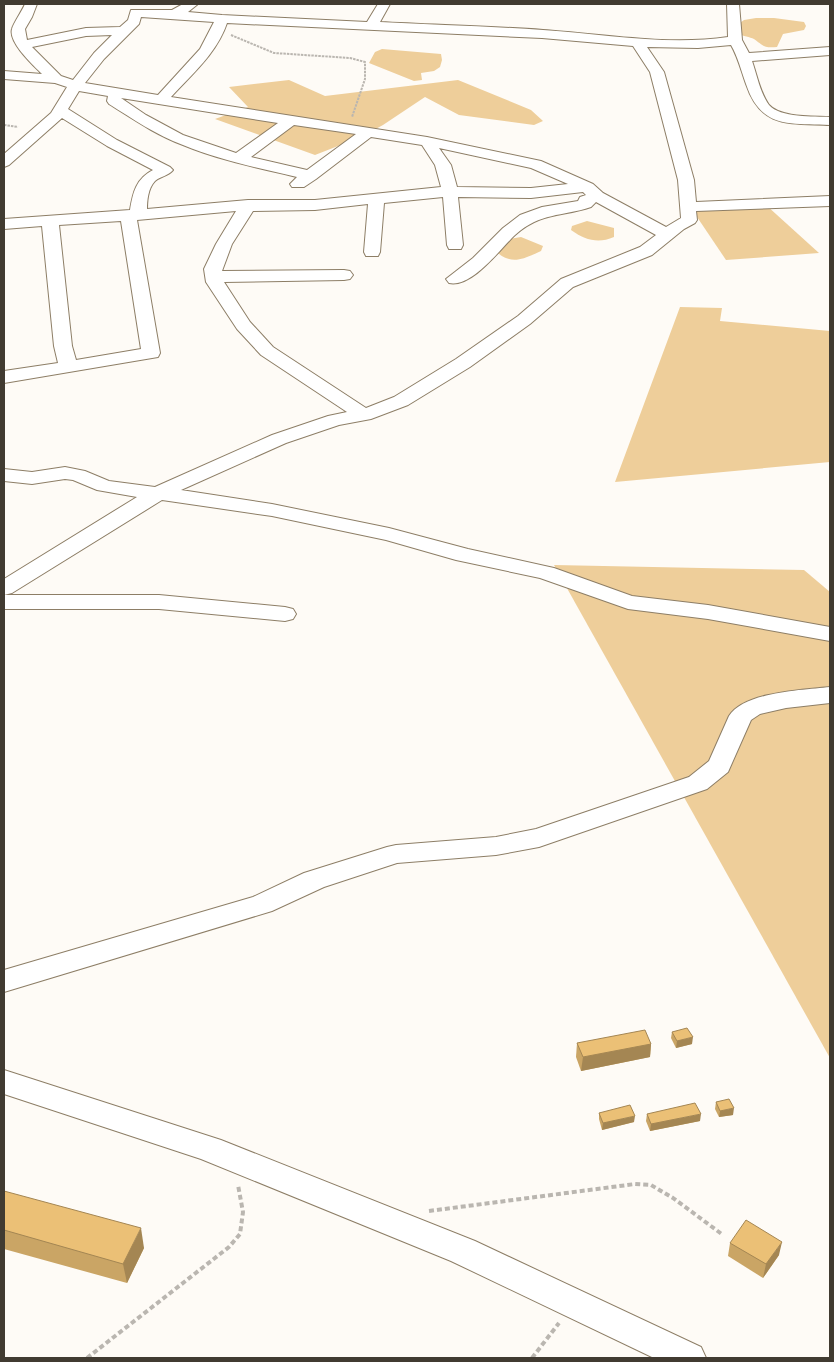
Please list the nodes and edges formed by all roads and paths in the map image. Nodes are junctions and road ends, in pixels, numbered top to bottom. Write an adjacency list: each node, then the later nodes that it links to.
1 (31, 4): 12 (street)
2 (192, 4): 6 (street)
3 (384, 4): 8 (street)
4 (733, 4): 10 (street)
5 (131, 8): 6 (street); 9 (street)
6 (175, 14): 7 (street)
7 (220, 24): 8 (street); 19 (street); 23 (path)
8 (371, 26): 11 (street)
9 (124, 31): 12 (street); 17 (street)
10 (735, 40): 11 (street); 14 (street)
11 (637, 42): 34 (street)
12 (23, 45): 16 (street)
13 (830, 51): 14 (street)
14 (744, 57): 22 (street)
15 (4, 75): 16 (street)
16 (56, 79): 17 (street)
17 (75, 86): 18 (street); 20 (street)
18 (115, 93): 19 (street); 26 (street)
19 (161, 100): 21 (street)
20 (60, 110): 27 (street); 35 (street)
21 (290, 121): 23 (street); 26 (street)
22 (830, 121)
23 (347, 130): 24 (street)
24 (367, 134): 25 (street); 28 (street)
25 (426, 141): 29 (street); 30 (street)
26 (239, 158): 28 (street)
27 (4, 162)
28 (311, 176): 33 (street)
29 (592, 191): 30 (street); 38 (street); 43 (street)
30 (450, 192): 31 (street); 39 (street)
31 (376, 198): 33 (street); 40 (street)
32 (830, 201): 34 (street)
33 (242, 205): 35 (street); 42 (street)
34 (688, 207): 38 (street)
35 (133, 216): 36 (street); 44 (street)
36 (50, 221): 37 (street); 44 (street)
37 (4, 224)
38 (668, 235): 46 (street)
39 (455, 244)
40 (372, 252)
41 (344, 275): 42 (street)
42 (214, 276): 46 (street)
43 (455, 279)
44 (69, 367): 45 (street)
45 (4, 376)
46 (364, 415): 48 (street)
47 (4, 476): 48 (street)
48 (158, 493): 49 (street); 52 (street)
49 (4, 588)
50 (4, 602): 51 (street)
51 (285, 614)
52 (830, 634)
53 (830, 695): 54 (street)
54 (4, 981)
55 (4, 1082): 56 (street)
56 (210, 1149): 59 (street); 60 (path)
57 (419, 1212): 58 (path)
58 (723, 1236)
59 (574, 1304): 61 (path); 62 (street)
60 (87, 1358)
61 (532, 1358)
62 (689, 1358)

